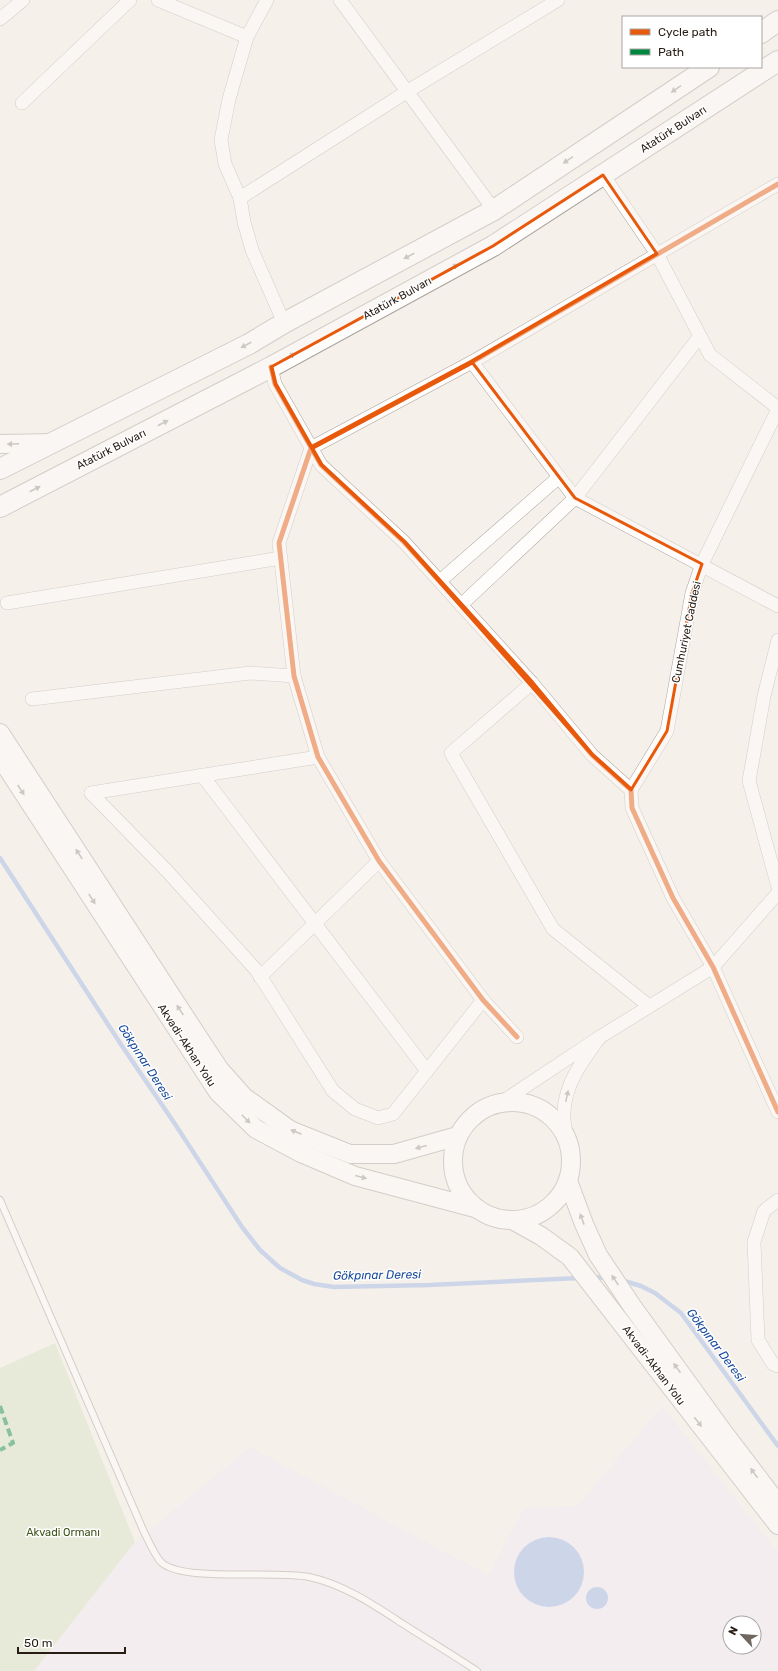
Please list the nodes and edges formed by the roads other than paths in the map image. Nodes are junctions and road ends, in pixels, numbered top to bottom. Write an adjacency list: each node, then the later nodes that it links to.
1 (23, 0): 7 (street)
2 (130, 0): 14 (street)
3 (158, 0): 10 (street)
4 (267, 0): 10 (street)
5 (558, 0): 13 (street)
6 (343, 1): 13 (street)
7 (0, 18)
8 (778, 21): 9 (main road)
9 (762, 31)
10 (247, 37): 17 (street)
11 (778, 60): 15 (main road, Atatürk Bulvarı)
12 (707, 68): 18 (main road, one-way to 18)
13 (408, 91): 17 (street); 18 (street)
14 (22, 103)
15 (603, 175): 19 (street); 23 (main road, Atatürk Bulvarı, one-way to 15)
16 (778, 184): 19 (street)
17 (240, 198): 20 (street)
18 (494, 210): 20 (main road, one-way to 20)
19 (657, 254): 21 (street); 22 (street)
20 (284, 323): 25 (main road, one-way to 25)
21 (700, 336): 24 (street); 30 (street)
22 (472, 362): 27 (street); 29 (street)
23 (271, 367): 27 (street); 31 (main road, Atatürk Bulvarı, one-way to 23)
24 (778, 408): 33 (street, Cumhuriyet Caddesi)
25 (53, 443): 26 (main road, one-way to 26); 28 (main road)
26 (0, 444)
27 (311, 448): 32 (street); 34 (street)
28 (0, 470)
29 (559, 477): 30 (street); 34 (street)
30 (575, 498): 33 (street); 36 (street)
31 (0, 507)
32 (281, 558): 35 (street); 39 (street)
33 (702, 564): 37 (street); 46 (street, Cumhuriyet Caddesi)
34 (440, 581): 36 (street)
35 (7, 603)
36 (462, 605): 40 (street)
37 (778, 606)
38 (778, 640): 48 (street)
39 (294, 676): 41 (street); 44 (street)
40 (532, 683): 46 (street); 54 (street)
41 (32, 699)
42 (0, 733): 61 (main road, Akvadi-Akhan Yolu, one-way to 42)
43 (0, 757): 65 (main road, Akvadi-Akhan Yolu, one-way to 65)
44 (318, 757): 45 (street); 47 (street)
45 (202, 775): 50 (street); 52 (street)
46 (631, 790): 51 (street)
47 (379, 861): 50 (street); 53 (street)
48 (778, 887)
49 (778, 893): 51 (street)
50 (314, 924): 52 (street); 57 (street)
51 (713, 967): 54 (street); 59 (street)
52 (260, 977): 57 (street)
53 (483, 1000): 55 (street); 57 (street)
54 (649, 1006): 56 (street)
55 (517, 1037)
56 (600, 1037): 58 (street); 60 (street, one-way to 56)
57 (427, 1071)
58 (502, 1102): 60 (main road); 61 (main road)
59 (778, 1112)
60 (566, 1134): 62 (main road)
61 (458, 1136): 65 (main road)
62 (568, 1181): 66 (main road); 68 (main road, Akvadi-Akhan Yolu, one-way to 62)
63 (0, 1200): 70 (lane)
64 (778, 1200): 67 (street)
65 (475, 1208): 66 (main road)
66 (514, 1221): 69 (main road, Akvadi-Akhan Yolu, one-way to 69)
67 (778, 1366)
68 (778, 1504)
69 (778, 1525)
70 (477, 1671)

